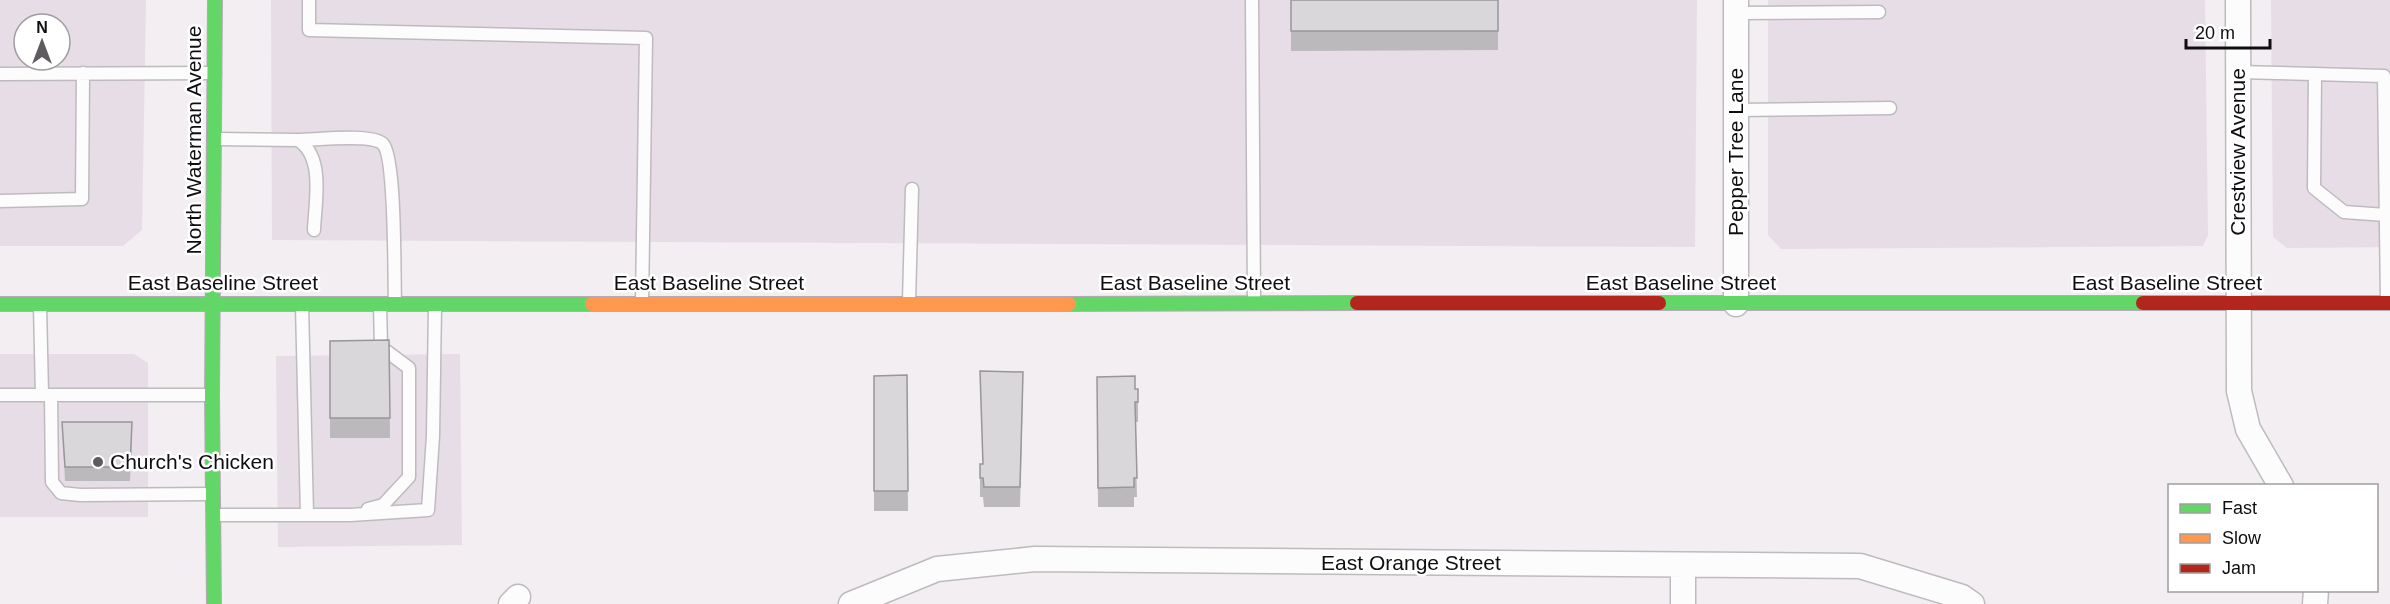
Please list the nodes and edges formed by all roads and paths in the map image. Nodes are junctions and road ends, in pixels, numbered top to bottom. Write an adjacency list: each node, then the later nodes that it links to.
1 (215, 0): 8 (main road, North Waterman Avenue)
2 (309, 0): 28 (lane)
3 (1252, 0): 30 (lane)
4 (2238, 0): 7 (street, Crestview Avenue)
5 (1736, 6): 6 (lane); 13 (street, Pepper Tree Lane)
6 (1879, 12)
7 (2238, 72): 11 (lane); 32 (street, Crestview Avenue)
8 (216, 73): 10 (lane); 14 (main road, North Waterman Avenue)
9 (0, 74): 10 (lane)
10 (83, 74): 17 (lane)
11 (2315, 74): 18 (lane); 18 (lane)
12 (1890, 108): 13 (lane)
13 (1736, 110): 31 (street, Pepper Tree Lane)
14 (215, 139): 15 (lane); 24 (main road, North Waterman Avenue)
15 (298, 140): 19 (lane); 26 (lane)
16 (912, 189): 29 (lane)
17 (0, 201)
18 (2386, 215): 21 (lane)
19 (314, 230)
20 (380, 303): 25 (main road, East Baseline Street); 26 (main road, East Baseline Street); 40 (lane)
21 (2389, 303): 32 (main road, East Baseline Street)
22 (0, 304): 23 (main road, East Baseline Street)
23 (40, 304): 24 (main road, East Baseline Street); 34 (lane)
24 (213, 304): 25 (main road, East Baseline Street); 35 (main road, North Waterman Avenue)
25 (302, 304): 39 (lane)
26 (395, 304): 27 (main road, East Baseline Street)
27 (435, 304): 28 (main road, East Baseline Street); 40 (lane)
28 (642, 304): 29 (main road, East Baseline Street)
29 (909, 304): 30 (main road, East Baseline Street)
30 (1254, 304): 31 (main road, East Baseline Street)
31 (1736, 304): 32 (main road, East Baseline Street)
32 (2238, 304): 36 (street, Crestview Avenue)
33 (0, 395): 34 (lane)
34 (46, 395): 35 (lane); 37 (lane)
35 (212, 395): 37 (main road, North Waterman Avenue)
36 (2280, 484)
37 (214, 494): 38 (main road, North Waterman Avenue)
38 (214, 515): 39 (lane); 42 (main road, North Waterman Avenue)
39 (307, 515): 40 (lane)
40 (350, 515)
41 (1683, 565): 43 (street, East Orange Street); 44 (street); 45 (street, East Orange Street)
42 (214, 604)
43 (851, 604)
44 (1683, 604)
45 (1972, 604)

